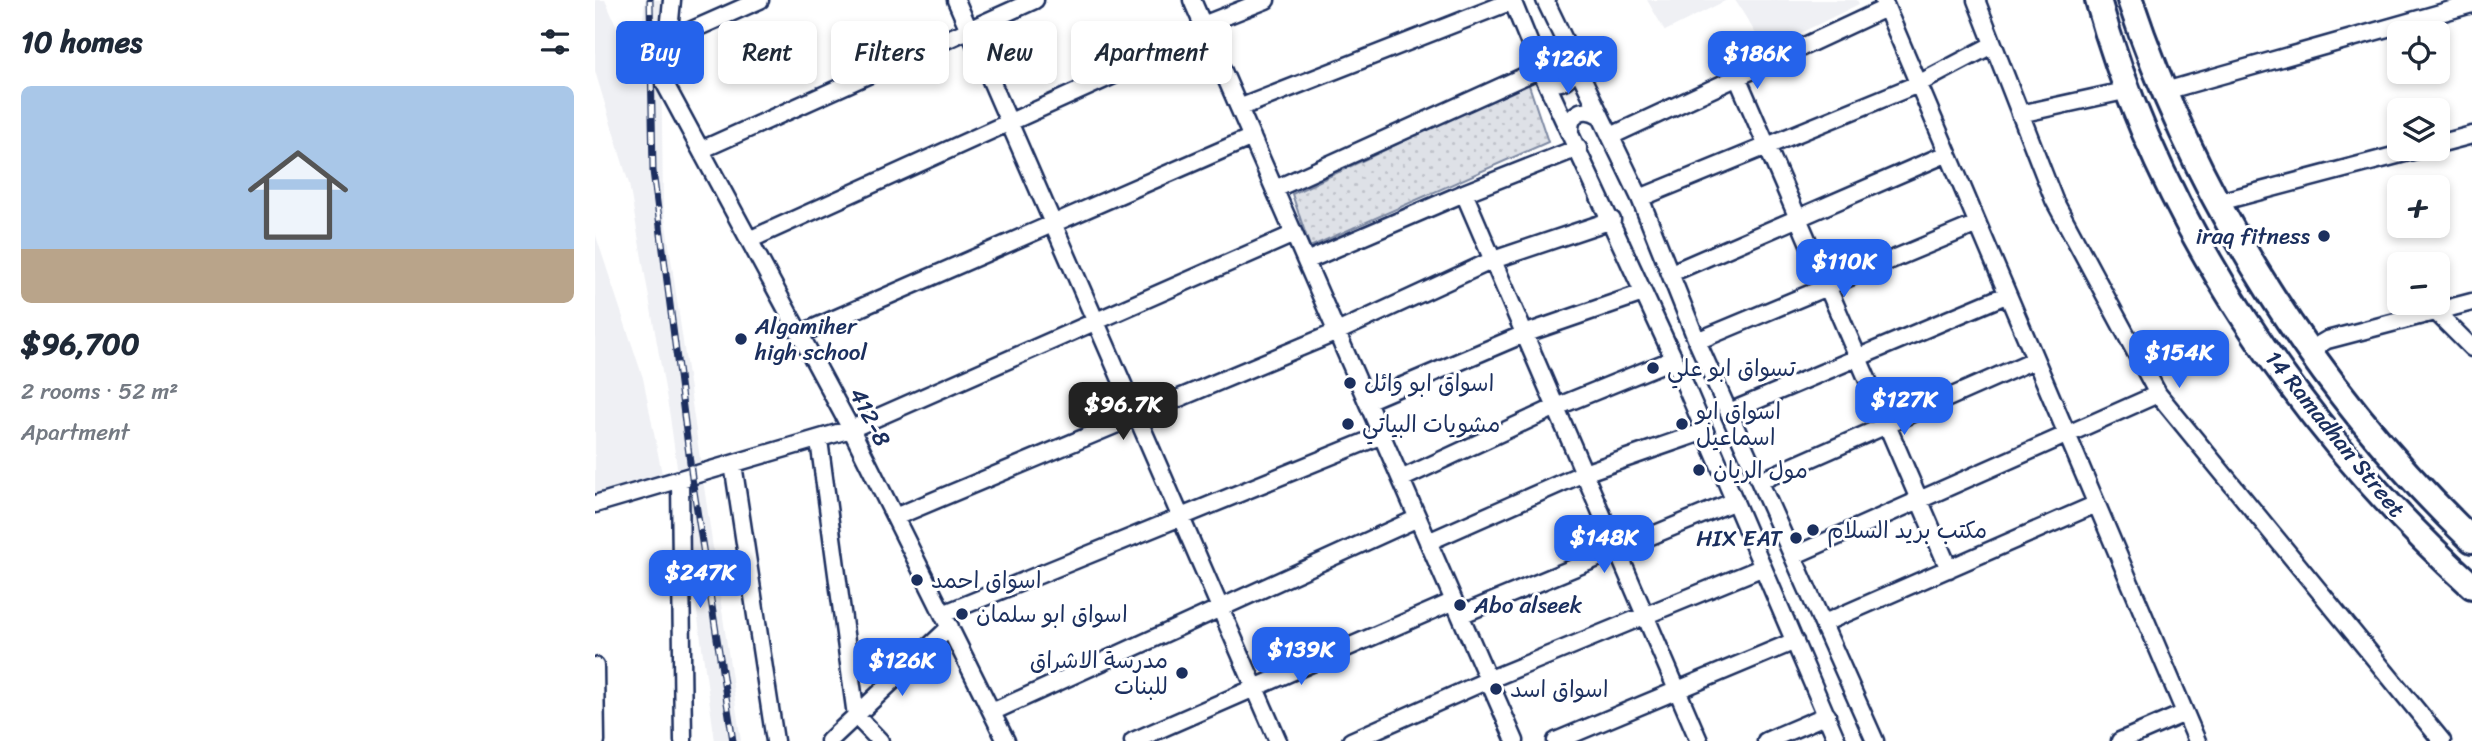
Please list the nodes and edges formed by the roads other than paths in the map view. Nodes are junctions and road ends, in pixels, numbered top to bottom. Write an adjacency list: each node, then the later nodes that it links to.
1 (672, 0): 14 (street)
2 (760, 0): 19 (street)
3 (956, 0): 15 (street)
4 (1035, 0): 16 (street)
5 (1192, 0): 17 (street)
6 (1266, 0): 18 (street)
7 (1512, 0): 23 (street); 32 (street)
8 (1545, 0): 22 (street)
9 (1976, 0): 21 (street)
10 (2098, 0): 30 (main road, 14 Ramadhan Street)
11 (2130, 0): 31 (main road, 14 Ramadhan Street)
12 (1884, 4): 24 (street); 29 (street)
13 (2472, 5): 31 (street)
14 (669, 21)
15 (965, 21)
16 (987, 21)
17 (1201, 21)
18 (1222, 21)
19 (704, 25)
20 (963, 32): 43 (street)
21 (1992, 45): 29 (street); 33 (street)
22 (1572, 61): 23 (street); 34 (street)
23 (1542, 74): 36 (street); 46 (street)
24 (1738, 79): 38 (street); 41 (street)
25 (665, 84): 43 (street, 412-8)
26 (993, 84): 35 (street)
27 (1088, 84): 35 (street)
28 (1229, 84): 32 (street)
29 (1918, 84): 41 (street); 44 (street)
30 (2129, 90): 33 (street); 105 (main road, 14 Ramadhan Street)
31 (2165, 91): 49 (main road, 14 Ramadhan Street)
32 (1239, 108): 39 (street)
33 (2020, 114): 76 (street)
34 (1599, 115): 36 (street); 38 (street)
35 (1009, 121): 52 (street); 55 (street)
36 (1570, 132): 42 (street)
37 (2472, 135): 40 (street)
38 (1611, 136): 48 (street)
39 (1252, 137): 46 (street); 52 (street)
40 (2450, 141)
41 (1767, 146): 48 (street); 50 (street)
42 (1578, 148): 47 (street); 51 (street)
43 (701, 150): 55 (street, 412-8)
44 (1946, 154): 50 (street); 53 (street)
45 (2387, 158): 49 (street)
46 (1275, 189): 54 (street)
47 (1464, 193): 56 (street); 57 (street)
48 (1640, 198): 58 (street)
49 (2219, 202): 72 (main road, 14 Ramadhan Street)
50 (1797, 216): 58 (street); 59 (street)
51 (1612, 220): 56 (street); 60 (street)
52 (1053, 222): 66 (street); 68 (street)
53 (1976, 224): 59 (street); 61 (street)
54 (1294, 234): 57 (street); 66 (street)
55 (749, 240): 68 (street, 412-8)
56 (1493, 260): 67 (street); 69 (street)
57 (1306, 261): 67 (street)
58 (1671, 273): 70 (street)
59 (1828, 286): 70 (street); 73 (street)
60 (1643, 293): 69 (street); 74 (street)
61 (2006, 295): 73 (street); 75 (street)
62 (2472, 302): 63 (street)
63 (2450, 308)
64 (2425, 315): 72 (street)
65 (2439, 315): 71 (street)
66 (1096, 321): 80 (street); 82 (street)
67 (1337, 332): 77 (street); 80 (street)
68 (800, 334): 82 (street, 412-8)
69 (1524, 334): 77 (street); 78 (street)
70 (1697, 341): 79 (street)
71 (2472, 348)
72 (2311, 350): 99 (main road, 14 Ramadhan Street)
73 (1858, 357): 79 (street); 81 (street)
74 (1674, 359): 78 (street); 83 (street)
75 (2034, 360): 81 (street); 84 (street)
76 (2158, 394): 84 (street); 137 (street)
77 (1367, 401): 85 (street)
78 (1556, 407): 88 (street); 89 (street)
79 (1729, 412): 91 (street)
80 (1137, 416): 96 (street); 97 (street)
81 (1887, 425): 91 (street); 93 (street)
82 (851, 429): 86 (street); 96 (street, 412-8)
83 (1705, 431): 88 (street); 92 (street)
84 (2064, 434): 93 (street); 95 (street)
85 (1382, 435): 89 (street); 97 (street)
86 (819, 440): 87 (street); 119 (street)
87 (733, 464): 90 (street); 123 (street)
88 (1584, 473): 100 (street); 101 (street)
89 (1401, 479): 98 (street)
90 (680, 480): 94 (street); 122 (street)
91 (1760, 481): 102 (street)
92 (1735, 501): 101 (street); 103 (street)
93 (1920, 501): 102 (street); 104 (street)
94 (595, 505)
95 (2094, 505): 104 (street); 117 (street)
96 (895, 517): 109 (street, 412-8)
97 (1181, 518): 107 (street); 109 (street)
98 (1418, 518): 100 (street); 107 (street)
99 (2472, 540)
100 (1428, 542): 106 (street)
101 (1617, 550): 106 (street); 108 (street)
102 (1794, 556): 110 (street)
103 (1761, 568): 108 (street); 111 (street)
104 (1949, 569): 110 (street)
105 (2472, 586)
106 (1457, 608): 113 (street); 114 (street)
107 (1221, 609): 114 (street); 116 (street)
108 (1646, 616): 113 (street); 115 (street)
109 (947, 621): 116 (street, 412-8); 119 (street)
110 (1824, 623): 120 (street)
111 (1795, 641): 115 (street); 118 (street)
112 (595, 666): 121 (street)
113 (1488, 680): 129 (street); 130 (street)
114 (1255, 686): 127 (street); 128 (street)
115 (1677, 689): 131 (street); 132 (street)
116 (992, 712): 126 (street, 412-8)
117 (2185, 713): 135 (street); 136 (street)
118 (1827, 715): 133 (street); 134 (street)
119 (856, 716): 124 (street); 125 (street)
120 (1873, 740)
121 (596, 741)
122 (683, 741)
123 (775, 741)
124 (829, 741)
125 (880, 741)
126 (1006, 741)
127 (1133, 741)
128 (1278, 741)
129 (1350, 741)
130 (1515, 741)
131 (1556, 741)
132 (1699, 741)
133 (1766, 741)
134 (1837, 741)
135 (2120, 741)
136 (2197, 741)
137 (2442, 741)

